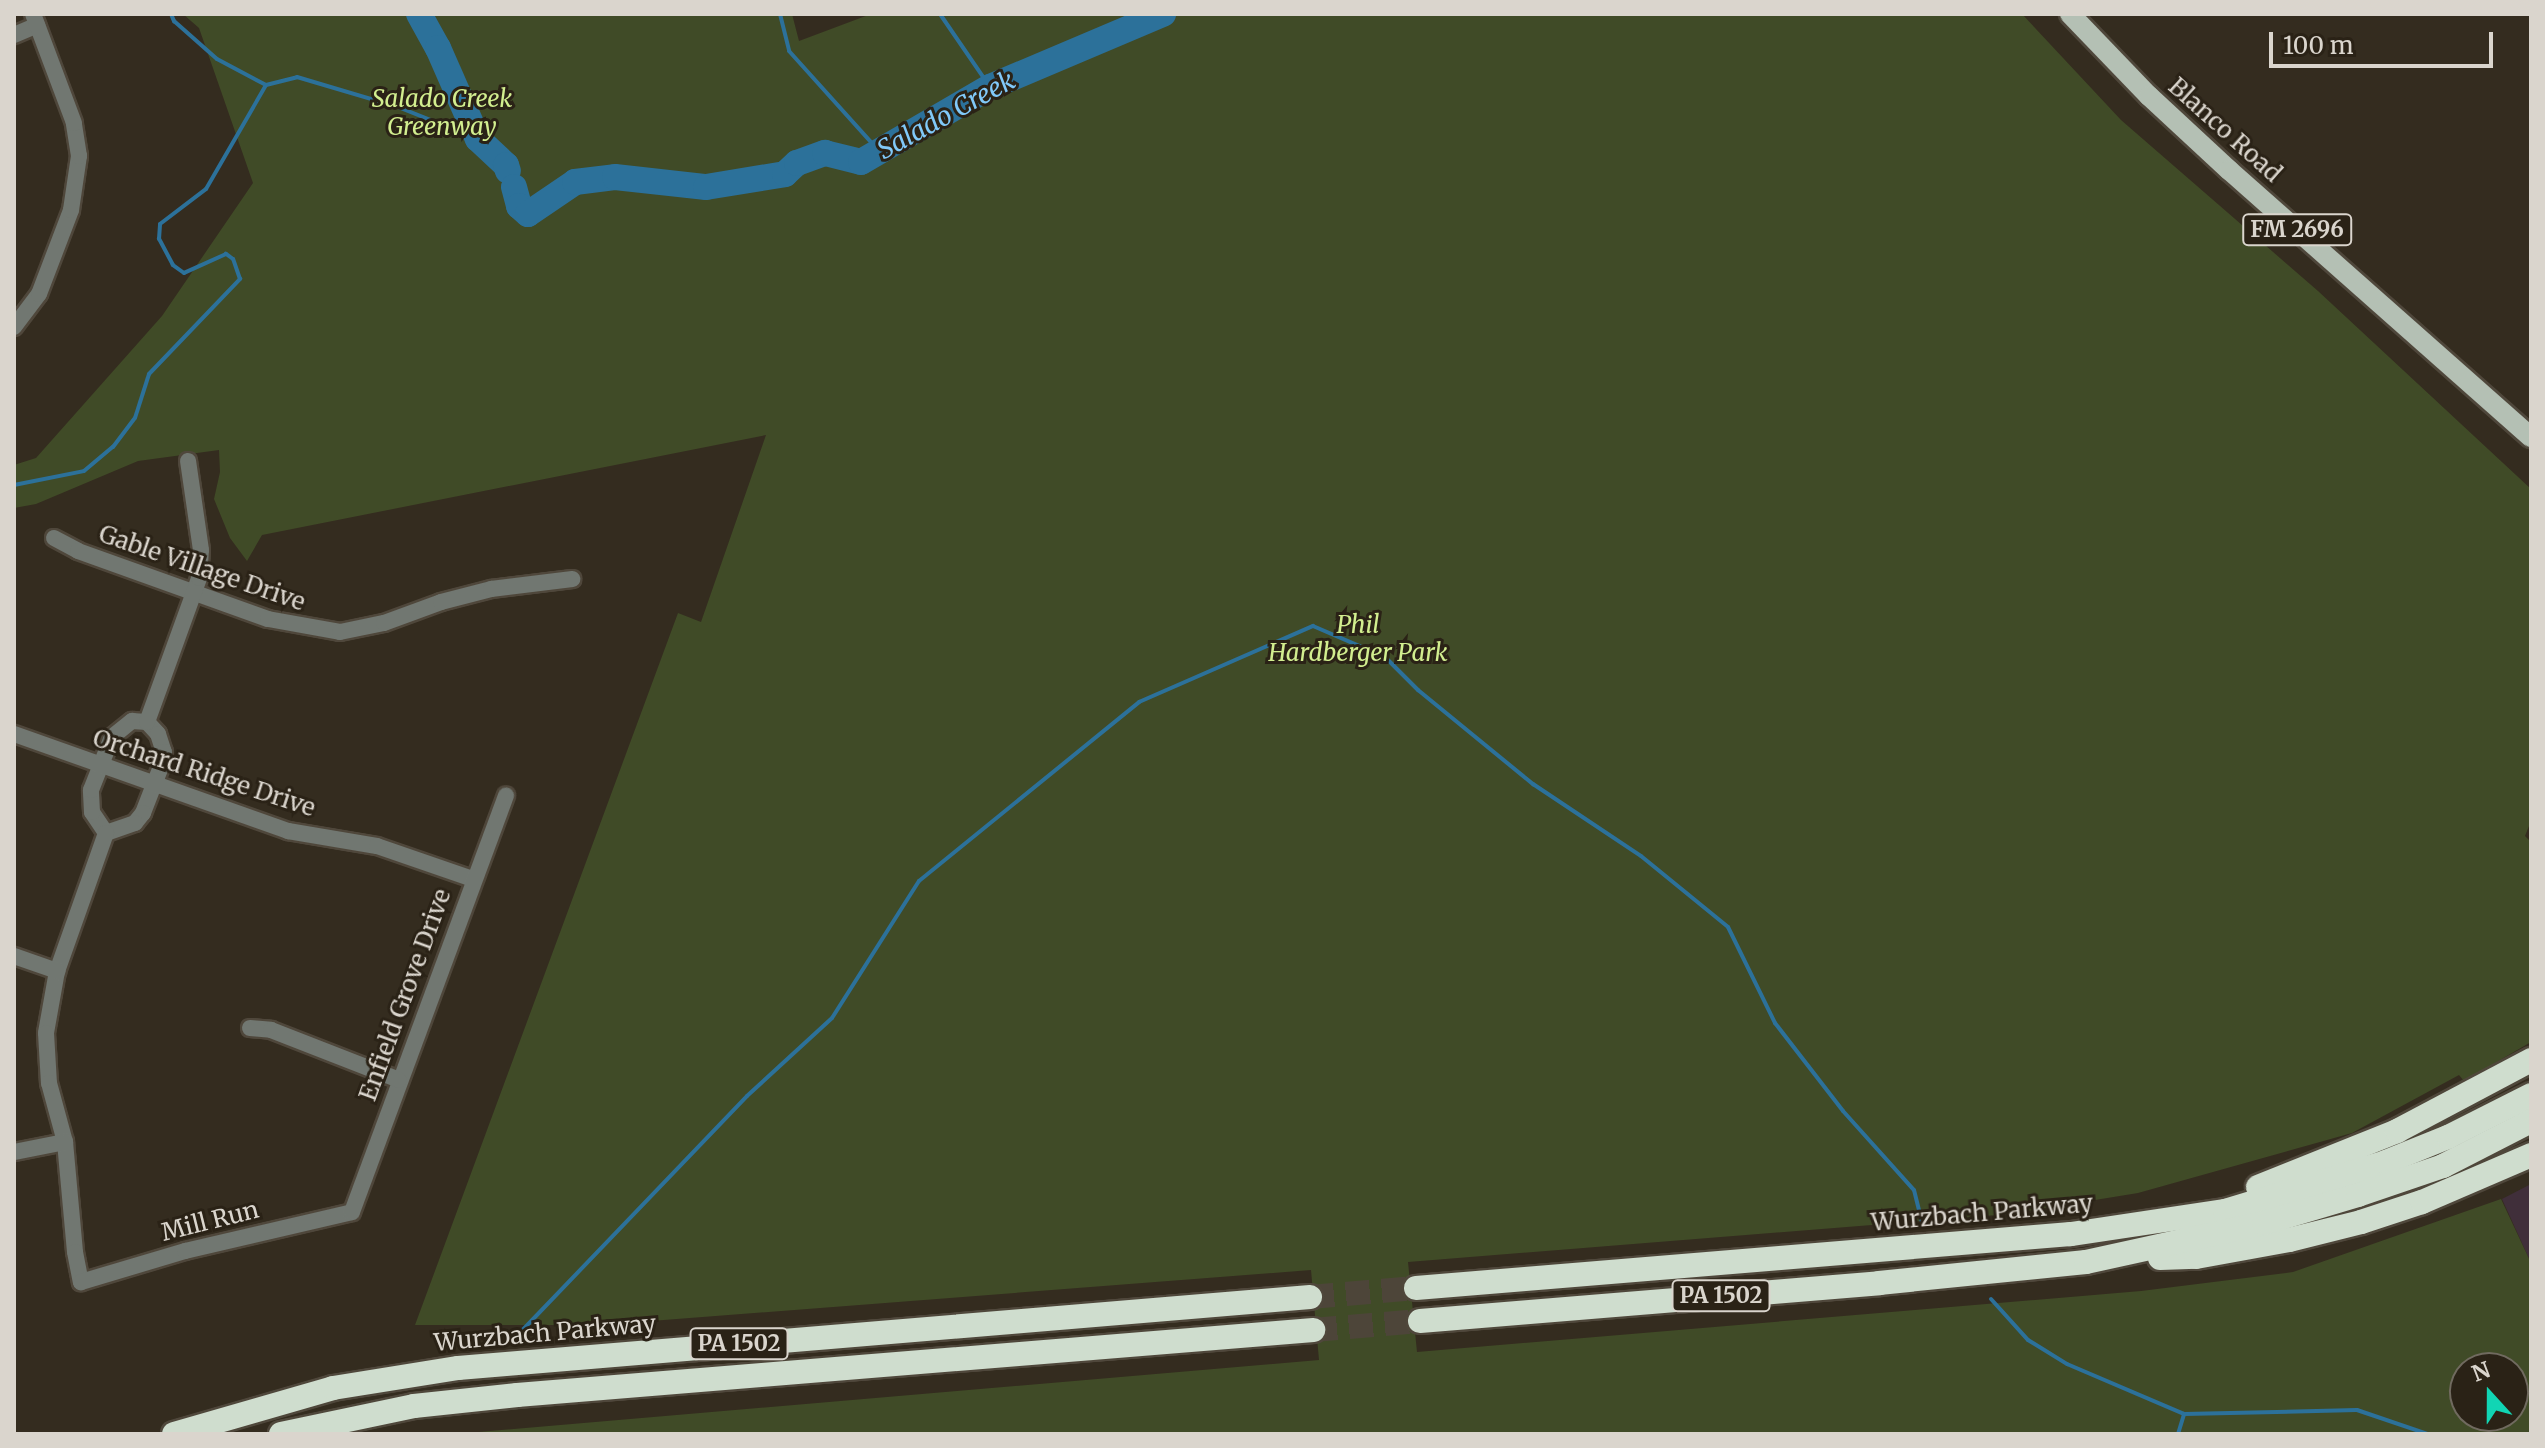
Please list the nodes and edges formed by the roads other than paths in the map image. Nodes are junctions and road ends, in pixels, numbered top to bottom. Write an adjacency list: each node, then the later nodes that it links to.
1 (2070, 14): 5 (main road, Blanco Road / FM 2696)
2 (35, 20): 3 (street); 4 (street)
3 (14, 35)
4 (14, 327)
5 (2531, 437)
6 (188, 461): 9 (street)
7 (54, 538): 9 (street, Gable Village Drive)
8 (572, 579): 9 (street, Gable Village Drive)
9 (194, 593): 10 (street)
10 (147, 722): 12 (street); 13 (street)
11 (14, 734): 12 (street, Orchard Ridge Drive)
12 (100, 764): 13 (street, Orchard Ridge Drive); 15 (street)
13 (155, 784): 15 (street); 16 (street, Orchard Ridge Drive)
14 (506, 796): 16 (street, Enfield Grove Drive)
15 (106, 833): 18 (street)
16 (473, 879): 21 (street, Enfield Grove Drive)
17 (14, 956): 18 (street)
18 (57, 971): 24 (street)
19 (250, 1028): 21 (street)
20 (2531, 1060): 28 (highway)
21 (399, 1080): 27 (street, Enfield Grove Drive)
22 (2531, 1095): 28 (highway, Wurzbach Parkway / PA 1502)
23 (2531, 1121): 29 (highway, PA 1502)
24 (65, 1142): 25 (street); 27 (street, Mill Run)
25 (14, 1152)
26 (2531, 1155): 29 (highway)
27 (352, 1212)
28 (2126, 1228): 30 (highway, Wurzbach Parkway / PA 1502)
29 (2086, 1262): 32 (highway, PA 1502)
30 (1416, 1288)
31 (1310, 1297): 34 (highway, Wurzbach Parkway / PA 1502)
32 (1420, 1321)
33 (1313, 1330): 35 (highway, PA 1502)
34 (174, 1434)
35 (281, 1434)

